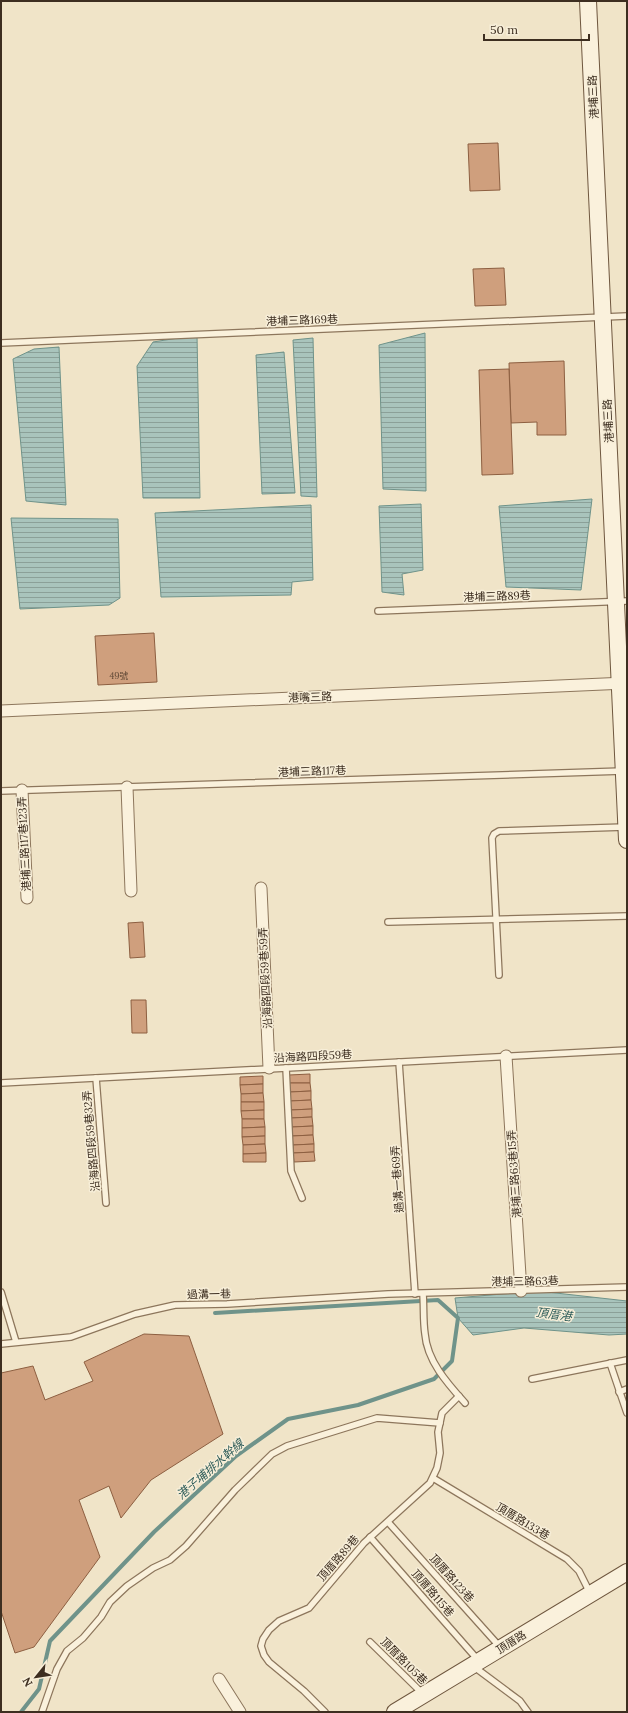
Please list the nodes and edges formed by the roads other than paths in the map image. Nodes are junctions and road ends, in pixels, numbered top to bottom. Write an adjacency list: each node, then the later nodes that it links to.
1 (588, 1): 3 (street, 港埔三路)
2 (627, 316): 3 (lane, 港埔三路169巷)
3 (603, 317): 4 (lane, 港埔三路169巷); 5 (street, 港埔三路)
4 (1, 343)
5 (621, 601): 6 (lane, 港埔三路89巷); 7 (street, 港埔三路)
6 (378, 611)
7 (623, 683): 8 (street, 港嘴三路); 9 (street, 港埔三路)
8 (1, 711)
9 (625, 771): 10 (lane, 港埔三路117巷); 13 (street, 港埔三路)
10 (127, 787): 11 (lane, 港埔三路117巷); 15 (street)
11 (22, 790): 12 (lane, 港埔三路117巷); 16 (street, 港埔三路117巷123弄)
12 (1, 791)
13 (627, 831): 18 (lane)
14 (261, 888): 24 (street, 沿海路四段59巷59弄)
15 (131, 892)
16 (27, 898)
17 (627, 916): 18 (lane)
18 (496, 919): 19 (lane); 20 (lane)
19 (388, 922)
20 (500, 975)
21 (627, 1050): 22 (lane, 沿海路四段59巷)
22 (506, 1056): 23 (lane, 沿海路四段59巷); 31 (street, 港埔三路63巷15弄)
23 (399, 1062): 25 (lane, 沿海路四段59巷); 33 (lane, 過溝一巷69弄)
24 (269, 1068): 25 (lane, 沿海路四段59巷); 26 (lane, 沿海路四段59巷)
25 (286, 1068): 28 (lane)
26 (96, 1078): 27 (lane, 沿海路四段59巷); 29 (lane, 沿海路四段59巷32弄)
27 (1, 1083)
28 (302, 1198)
29 (106, 1203)
30 (627, 1287): 31 (lane, 港埔三路63巷)
31 (521, 1291): 34 (lane, 港埔三路63巷)
32 (1, 1292): 35 (lane)
33 (415, 1294): 34 (lane, 過溝一巷); 35 (lane, 過溝一巷)
34 (423, 1297): 42 (lane)
35 (16, 1342): 36 (lane, 過溝一巷)
36 (1, 1344)
37 (627, 1360): 38 (lane)
38 (610, 1363): 39 (lane); 41 (lane)
39 (532, 1379)
40 (627, 1390): 41 (lane)
41 (619, 1392): 44 (lane)
42 (458, 1396): 43 (lane); 45 (lane, 頂厝路89巷)
43 (465, 1403)
44 (627, 1413)
45 (440, 1423): 46 (lane, 頂厝路89巷); 56 (lane)
46 (433, 1478): 47 (lane, 頂厝路89巷); 50 (lane, 頂厝路133巷)
47 (388, 1522): 48 (lane, 頂厝路89巷); 52 (lane, 頂厝路123巷)
48 (370, 1537): 53 (lane, 頂厝路115巷); 58 (lane, 頂厝路89巷)
49 (627, 1572): 50 (street, 頂厝路)
50 (590, 1594): 52 (street, 頂厝路)
51 (370, 1642): 55 (lane, 頂厝路105巷)
52 (502, 1648): 53 (street, 頂厝路)
53 (476, 1664): 55 (street, 頂厝路); 60 (lane, 頂厝路115巷)
54 (219, 1679): 57 (street)
55 (424, 1695): 59 (street, 頂厝路)
56 (42, 1712)
57 (240, 1712)
58 (325, 1712)
59 (395, 1712)
60 (528, 1712)

